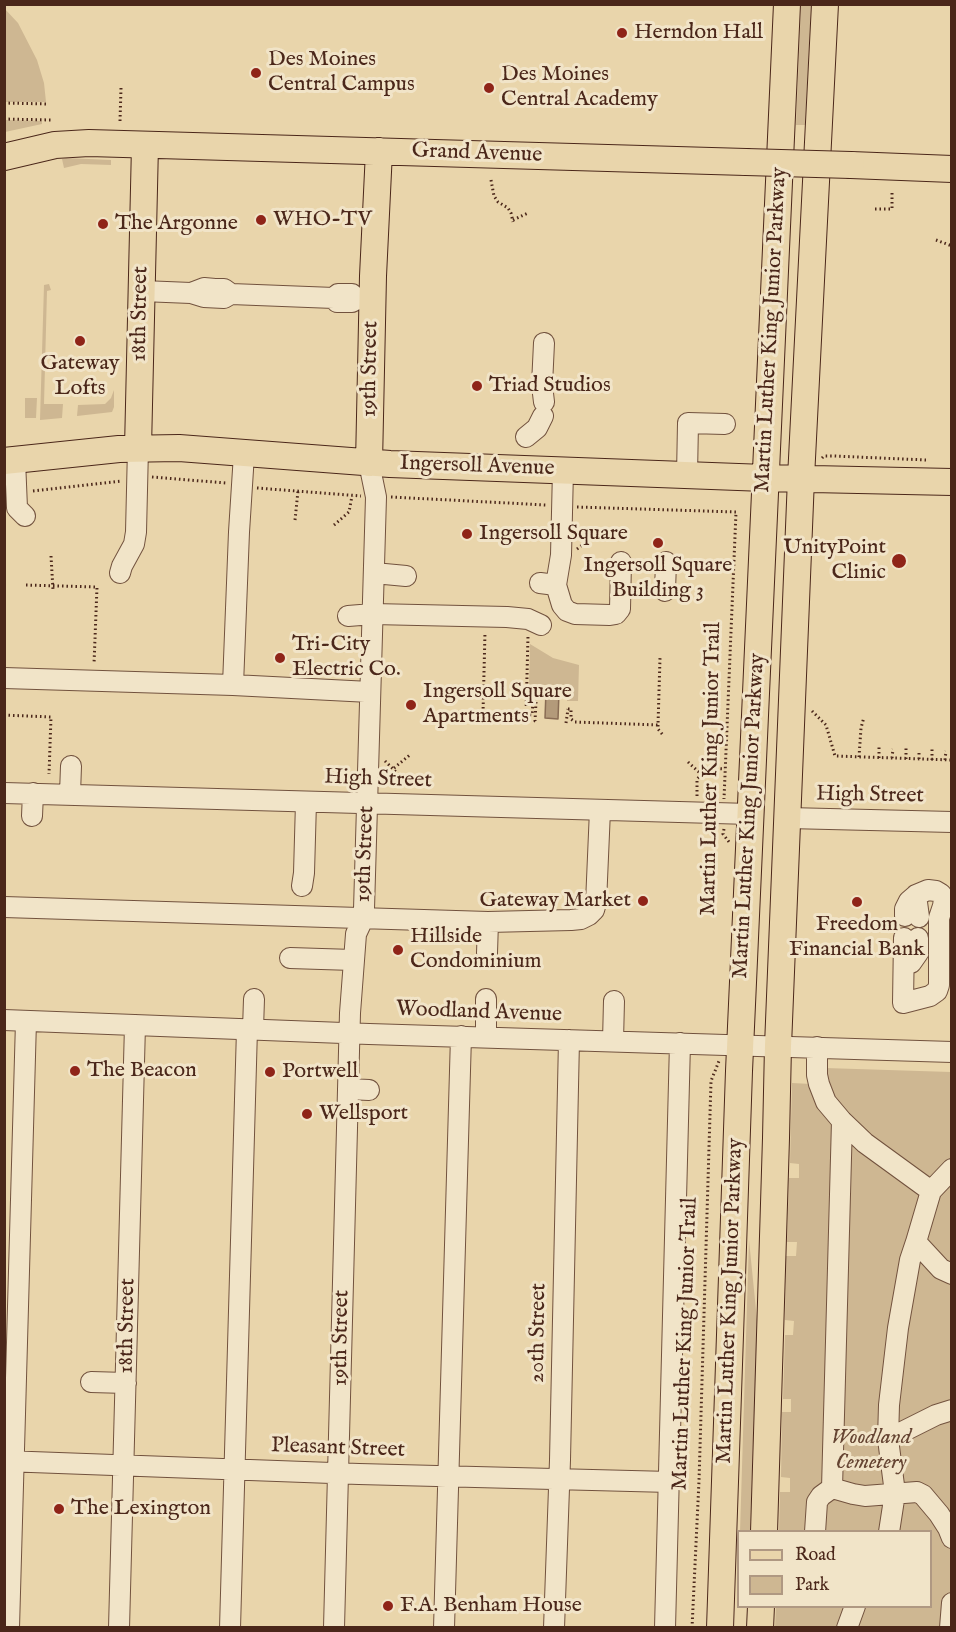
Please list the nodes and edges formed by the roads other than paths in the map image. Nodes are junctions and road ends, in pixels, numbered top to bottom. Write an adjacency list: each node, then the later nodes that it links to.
1 (787, 4): 18 (main road, Martin Luther King Junior Parkway)
2 (825, 4): 19 (main road, Martin Luther King Junior Parkway)
3 (145, 145): 4 (main road, Grand Avenue); 5 (main road, Grand Avenue); 7 (main road, 18th Street)
4 (379, 151): 6 (main road, Grand Avenue, bridge); 8 (main road, 19th Street)
5 (4, 157)
6 (951, 169)
7 (142, 291): 8 (street); 12 (main road, 18th Street)
8 (365, 299): 15 (main road, 19th Street)
9 (544, 343): 11 (street)
10 (725, 424): 17 (street)
11 (526, 437)
12 (138, 448): 13 (main road, Ingersoll Avenue); 14 (main road, Ingersoll Avenue); 22 (street)
13 (244, 454): 15 (main road, Ingersoll Avenue); 34 (street)
14 (10, 460): 21 (street)
15 (369, 463): 16 (main road, Ingersoll Avenue); 25 (street, 19th Street)
16 (563, 470): 17 (main road, Ingersoll Avenue); 27 (street)
17 (687, 475): 18 (main road, Ingersoll Avenue)
18 (765, 478): 19 (main road, Ingersoll Avenue); 43 (main road, Martin Luther King Junior Parkway)
19 (801, 478): 20 (main road, Ingersoll Avenue); 45 (main road, Martin Luther King Junior Parkway)
20 (951, 482)
21 (25, 516)
22 (119, 561)
23 (621, 562): 27 (street)
24 (666, 562): 29 (street)
25 (374, 573): 26 (street); 30 (street, 19th Street)
26 (406, 576)
27 (548, 584): 28 (street)
28 (575, 589)
29 (665, 591)
30 (373, 614): 31 (street); 32 (street); 35 (street, 19th Street)
31 (348, 616)
32 (535, 629)
33 (4, 678): 34 (street)
34 (233, 686): 35 (street)
35 (370, 692): 41 (street, 19th Street)
36 (71, 766): 39 (street)
37 (4, 793): 38 (street, High Street)
38 (33, 794): 39 (street, High Street); 44 (street)
39 (70, 794): 40 (street, High Street)
40 (306, 801): 41 (street, High Street); 47 (street)
41 (367, 803): 42 (street, High Street); 50 (street, 19th Street)
42 (600, 810): 43 (street, High Street); 51 (street)
43 (750, 814): 70 (main road, Martin Luther King Junior Parkway)
44 (32, 816)
45 (788, 818): 46 (street, High Street); 71 (main road, Martin Luther King Junior Parkway)
46 (951, 822)
47 (302, 886)
48 (4, 907): 50 (street)
49 (912, 917): 52 (street)
50 (363, 919): 51 (street); 56 (street, 19th Street)
51 (488, 922): 54 (street)
52 (945, 935): 53 (street)
53 (911, 938)
54 (488, 953)
55 (290, 958): 56 (street)
56 (353, 960): 64 (street, 19th Street)
57 (254, 999): 63 (street)
58 (486, 999): 66 (street)
59 (614, 1000): 68 (street)
60 (4, 1020): 61 (street, Woodland Avenue)
61 (26, 1021): 62 (street, Woodland Avenue); 85 (street)
62 (135, 1025): 63 (street, Woodland Avenue); 82 (street, 18th Street)
63 (250, 1029): 64 (street, Woodland Avenue); 87 (street)
64 (349, 1033): 65 (street, Woodland Avenue); 74 (street, 19th Street)
65 (461, 1036): 66 (street, Woodland Avenue); 89 (street)
66 (486, 1037): 67 (street, Woodland Avenue)
67 (569, 1040): 68 (street, Woodland Avenue); 90 (street, 20th Street)
68 (613, 1041): 69 (street, Woodland Avenue)
69 (680, 1043): 70 (street, Woodland Avenue); 91 (street)
70 (740, 1045): 71 (street, Woodland Avenue); 108 (main road, Martin Luther King Junior Parkway)
71 (778, 1046): 72 (street, Woodland Avenue); 94 (main road, Martin Luther King Junior Parkway)
72 (818, 1047): 73 (street, Woodland Avenue); 76 (street)
73 (951, 1052)
74 (348, 1089): 75 (street); 88 (street, 19th Street)
75 (369, 1090)
76 (842, 1121): 78 (street); 92 (street)
77 (951, 1169): 78 (street)
78 (931, 1191): 79 (street)
79 (916, 1242): 80 (street); 84 (street)
80 (951, 1275)
81 (91, 1382): 82 (street)
82 (126, 1383): 86 (street, 18th Street)
83 (951, 1410): 84 (street)
84 (888, 1439): 93 (street)
85 (9, 1461): 86 (street, Pleasant Street); 101 (street)
86 (124, 1465): 87 (street, Pleasant Street); 102 (street, 18th Street)
87 (234, 1469): 88 (street, Pleasant Street); 103 (street)
88 (339, 1473): 89 (street, Pleasant Street); 104 (street, 19th Street)
89 (448, 1476): 90 (street, Pleasant Street); 105 (street)
90 (559, 1479): 91 (street, Pleasant Street); 106 (street, 20th Street)
91 (670, 1482): 107 (street)
92 (832, 1488): 93 (street); 95 (street)
93 (895, 1493): 96 (street); 97 (street)
94 (764, 1530)
95 (815, 1530)
96 (889, 1530)
97 (951, 1538)
98 (951, 1603): 111 (street)
99 (760, 1608): 109 (main road)
100 (854, 1608): 110 (street)
101 (7, 1626)
102 (119, 1628)
103 (230, 1628)
104 (334, 1628)
105 (444, 1628)
106 (554, 1628)
107 (665, 1628)
108 (720, 1628)
109 (760, 1628)
110 (847, 1628)
111 (950, 1628)

